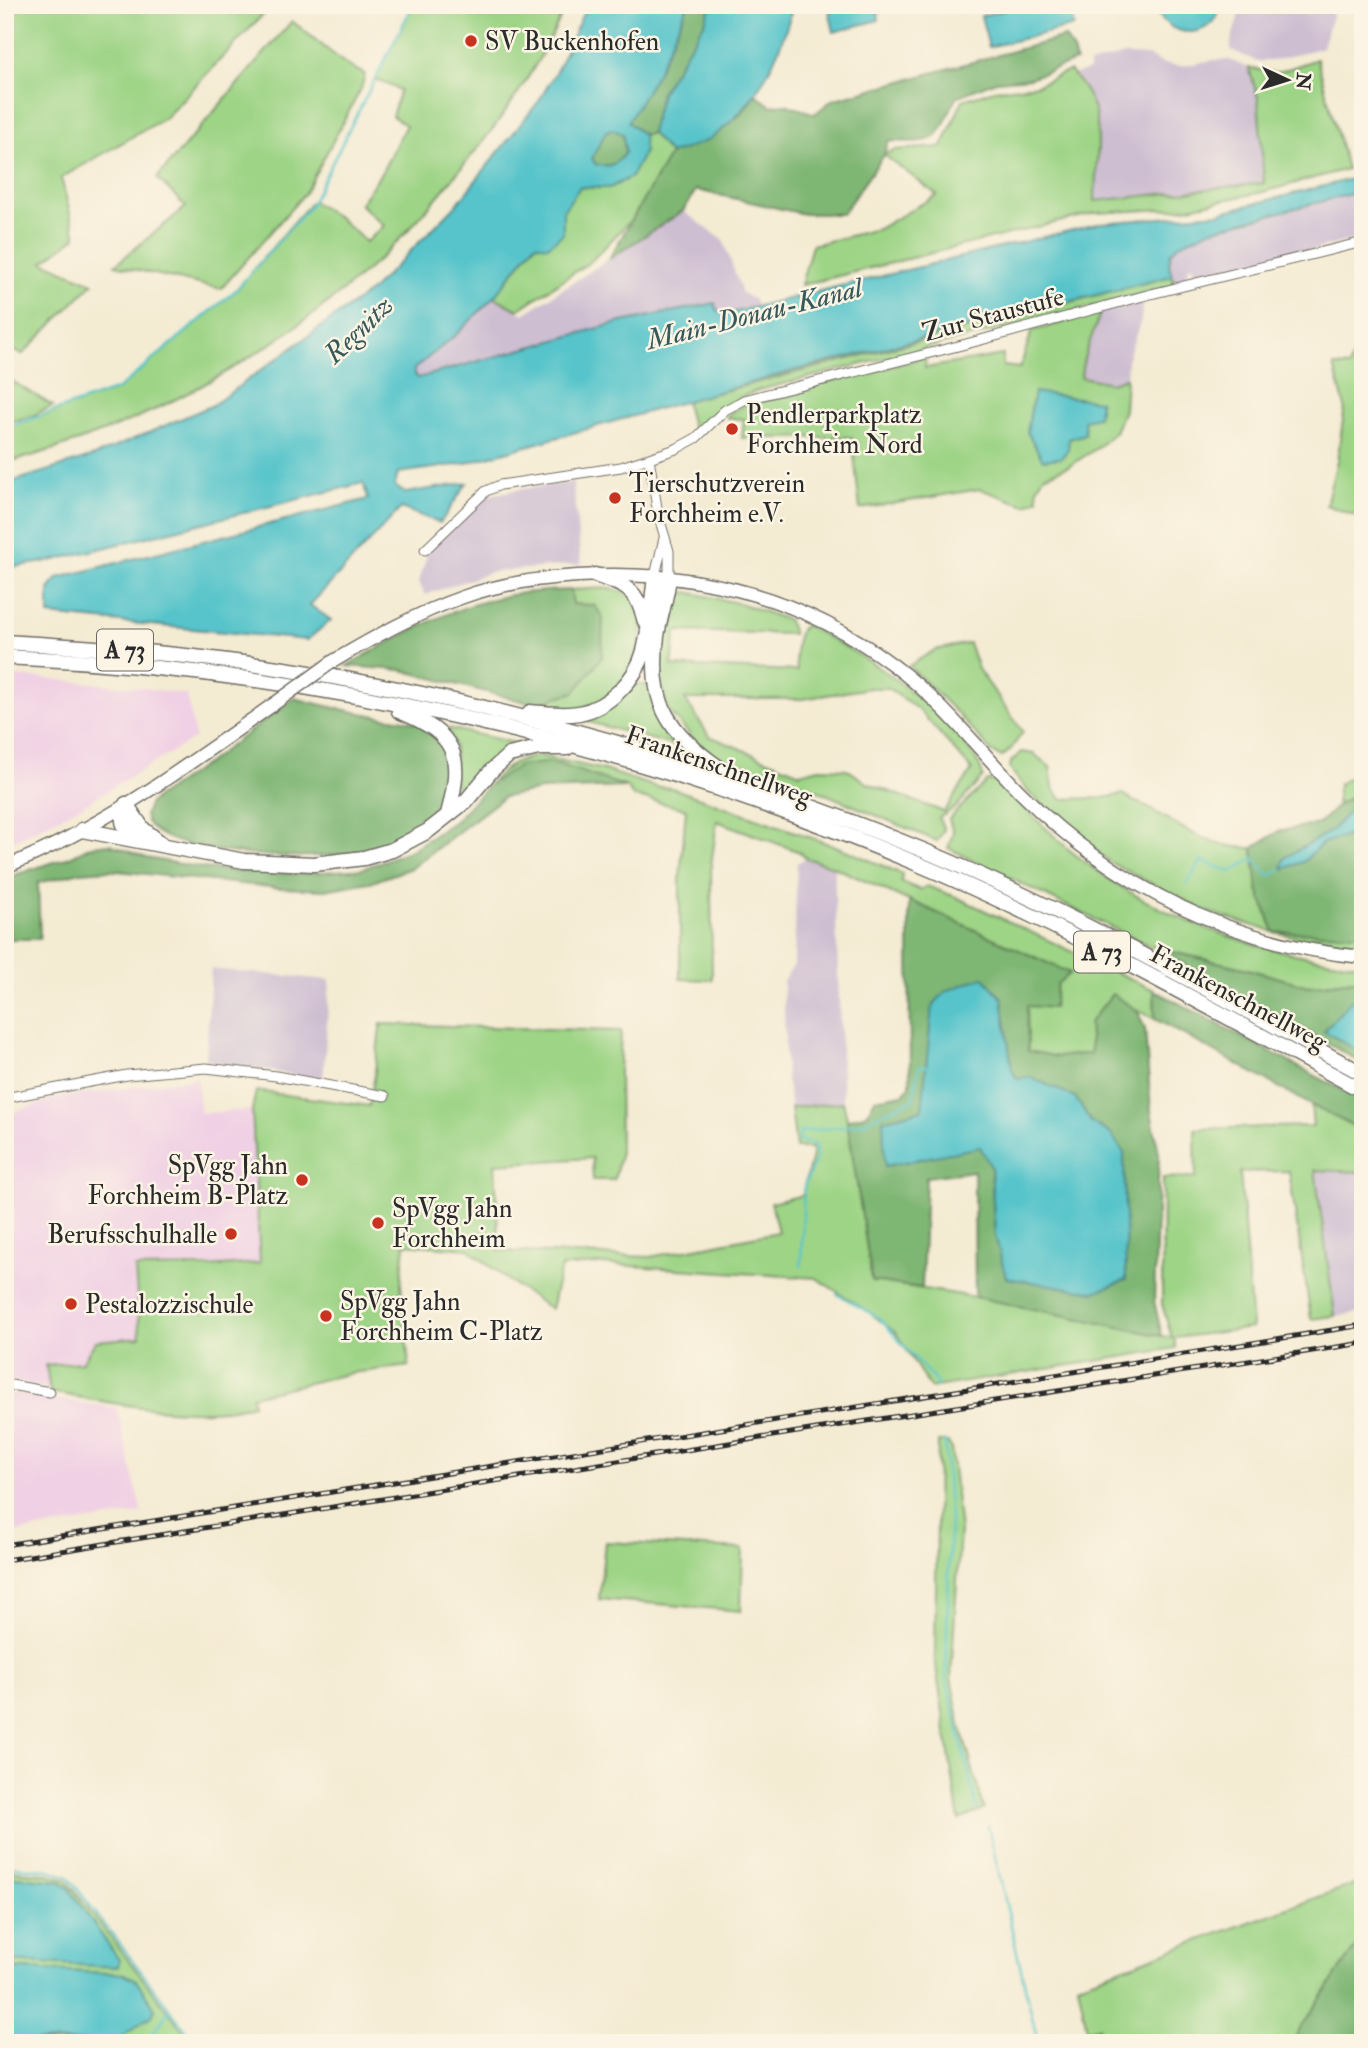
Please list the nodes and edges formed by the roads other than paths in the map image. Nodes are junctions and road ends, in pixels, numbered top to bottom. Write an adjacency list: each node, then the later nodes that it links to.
1 (1363, 242): 2 (street, Zur Staustufe)
2 (649, 458): 3 (street); 4 (street, Zur Staustufe)
3 (664, 538): 6 (street); 6 (street)
4 (425, 550)
5 (595, 575): 6 (main road); 7 (highway); 14 (main road, bridge)
6 (662, 576): 7 (highway); 13 (highway); 20 (main road)
7 (647, 630): 11 (highway)
8 (5, 642): 11 (highway, Frankenschnellweg / A 73)
9 (5, 657): 10 (highway, Frankenschnellweg / A 73)
10 (386, 702): 12 (highway, Frankenschnellweg / A 73); 15 (highway)
11 (499, 711): 13 (highway, Frankenschnellweg / A 73)
12 (593, 749): 15 (highway); 22 (highway, Frankenschnellweg / A 73)
13 (743, 783): 21 (highway, Frankenschnellweg / A 73)
14 (126, 804): 16 (main road); 17 (highway); 18 (highway)
15 (448, 814): 18 (highway)
16 (82, 830): 17 (highway); 19 (main road)
17 (135, 839): 18 (highway)
18 (163, 845)
19 (5, 867)
20 (1363, 957)
21 (1363, 1074)
22 (1363, 1091)
23 (385, 1096): 24 (street)
24 (5, 1098)
25 (5, 1384): 26 (street)
26 (50, 1392)

